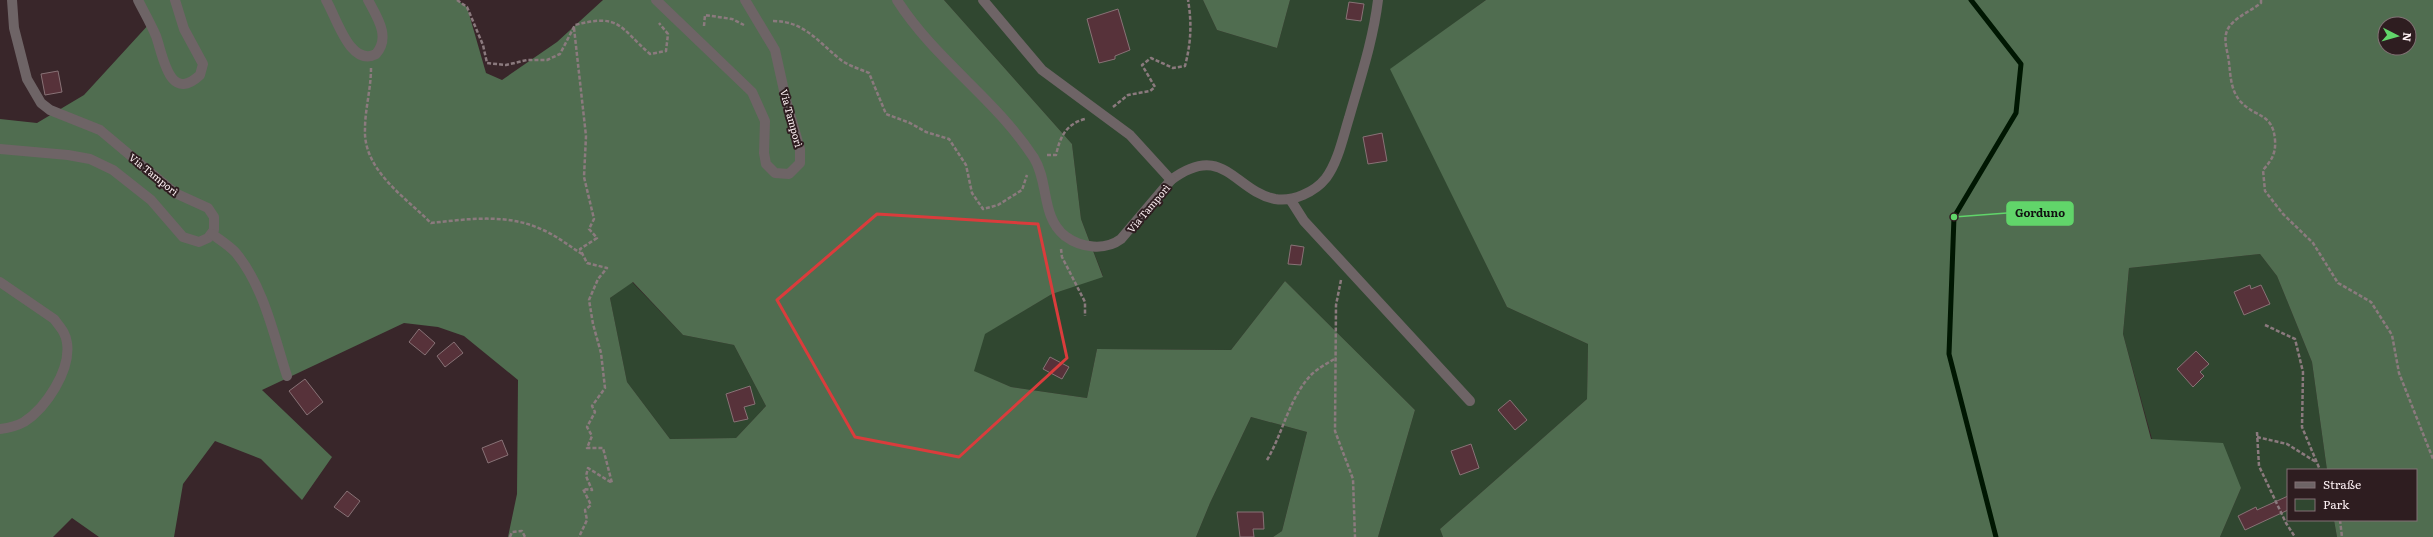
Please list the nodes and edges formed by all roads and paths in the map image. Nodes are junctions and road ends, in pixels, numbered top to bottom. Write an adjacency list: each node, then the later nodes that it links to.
1 (12, 0): 25 (street, Via Tamporì)
2 (138, 0): 3 (street)
3 (175, 0)
4 (326, 0): 18 (street)
5 (368, 0): 18 (street)
6 (457, 0): 15 (path)
7 (656, 0): 15 (path); 17 (street, Via Tamporì)
8 (745, 0): 14 (street, Via Tamporì)
9 (897, 0): 21 (street, Via Tamporì)
10 (983, 0): 19 (street)
11 (1188, 0): 19 (path)
12 (1378, 0): 23 (street, Via Tamporì)
13 (2261, 0): 37 (path)
14 (758, 21): 16 (street, Via Tamporì); 21 (path)
15 (574, 28): 26 (path)
16 (768, 35): 17 (path); 17 (street, Via Tamporì)
17 (704, 44)
18 (371, 57): 26 (path)
19 (1105, 114): 21 (path); 22 (street)
20 (0, 149): 25 (street)
21 (1034, 159): 24 (street, Via Tamporì)
22 (1171, 180): 23 (street, Via Tamporì); 24 (street, Via Tamporì)
23 (1290, 199): 27 (street)
24 (1062, 233): 29 (path)
25 (212, 234): 32 (street)
26 (583, 254): 44 (path)
27 (1343, 264): 31 (path); 33 (street)
28 (0, 282): 34 (street)
29 (1085, 316)
30 (2265, 325): 39 (path)
31 (1337, 358): 38 (path); 45 (path)
32 (287, 376)
33 (1470, 401)
34 (0, 430)
35 (2257, 432): 36 (path)
36 (2258, 437): 39 (path); 46 (path)
37 (2433, 459)
38 (1267, 460)
39 (2317, 462): 40 (path)
40 (2320, 469)
41 (2340, 521): 47 (path)
42 (510, 537): 43 (path)
43 (525, 537)
44 (579, 537)
45 (1355, 537)
46 (2295, 537)
47 (2342, 537)

